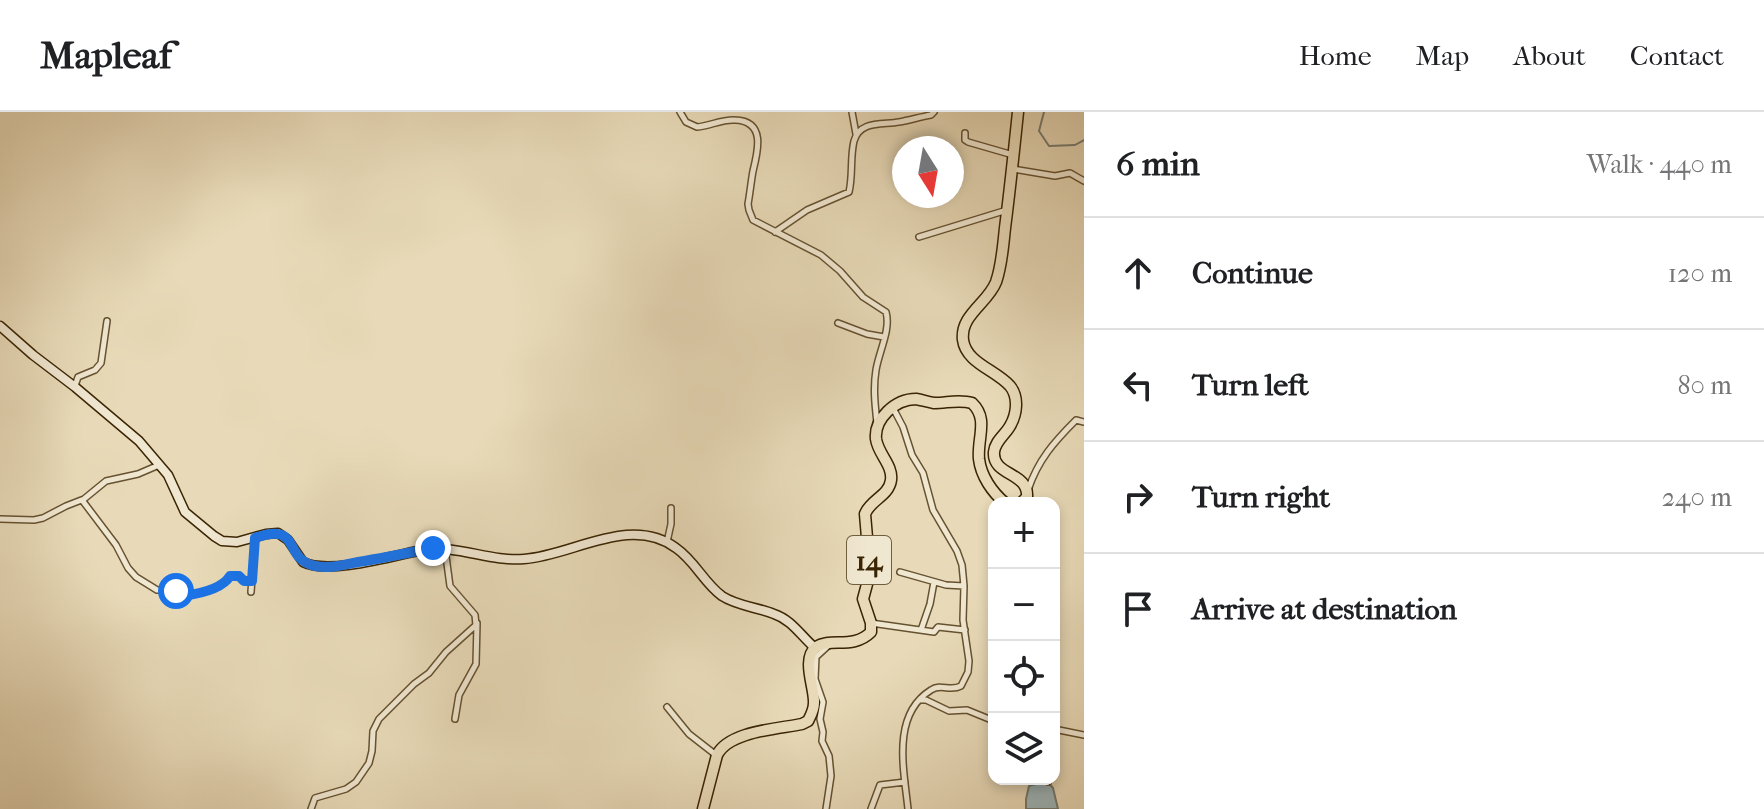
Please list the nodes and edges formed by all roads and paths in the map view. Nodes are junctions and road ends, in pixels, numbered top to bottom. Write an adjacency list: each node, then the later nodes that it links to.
1 (680, 112): 11 (street)
2 (852, 112): 6 (street)
3 (934, 112): 6 (street)
4 (1018, 112): 7 (highway)
5 (965, 133): 7 (street)
6 (856, 135): 11 (street)
7 (1014, 156): 8 (highway)
8 (1013, 169): 9 (street); 10 (highway)
9 (1084, 181)
10 (1008, 210): 12 (street); 23 (highway)
11 (775, 232): 16 (street)
12 (919, 237)
13 (107, 321): 17 (street)
14 (838, 323): 16 (street)
15 (0, 326): 17 (main road)
16 (884, 337): 20 (street)
17 (75, 387): 21 (main road)
18 (892, 408): 20 (highway); 22 (highway); 34 (street)
19 (1084, 422): 24 (street)
20 (877, 424): 37 (highway, 14)
21 (160, 465): 25 (street); 28 (main road)
22 (998, 497)
23 (1025, 497)
24 (1026, 497)
25 (82, 500): 27 (street); 32 (street)
26 (671, 508): 29 (street)
27 (0, 519)
28 (255, 538): 30 (main road); 32 (street)
29 (667, 542): 30 (main road); 41 (main road)
30 (445, 548): 36 (street)
31 (900, 572): 33 (street)
32 (252, 581): 35 (street)
33 (934, 582): 34 (street); 38 (street)
34 (964, 586): 39 (street)
35 (251, 592)
36 (477, 622): 44 (street); 50 (street)
37 (871, 623): 38 (street); 40 (highway, 14)
38 (921, 630): 39 (street)
39 (965, 630): 42 (street)
40 (830, 644): 41 (highway, 14); 52 (street)
41 (815, 648): 48 (highway)
42 (920, 700): 45 (street); 49 (street)
43 (667, 707): 48 (street)
44 (455, 719)
45 (988, 719)
46 (1060, 730): 47 (street)
47 (1084, 735)
48 (717, 755): 51 (highway)
49 (905, 782): 53 (street); 54 (street)
50 (311, 809)
51 (703, 809)
52 (826, 809)
53 (871, 809)
54 (908, 809)

